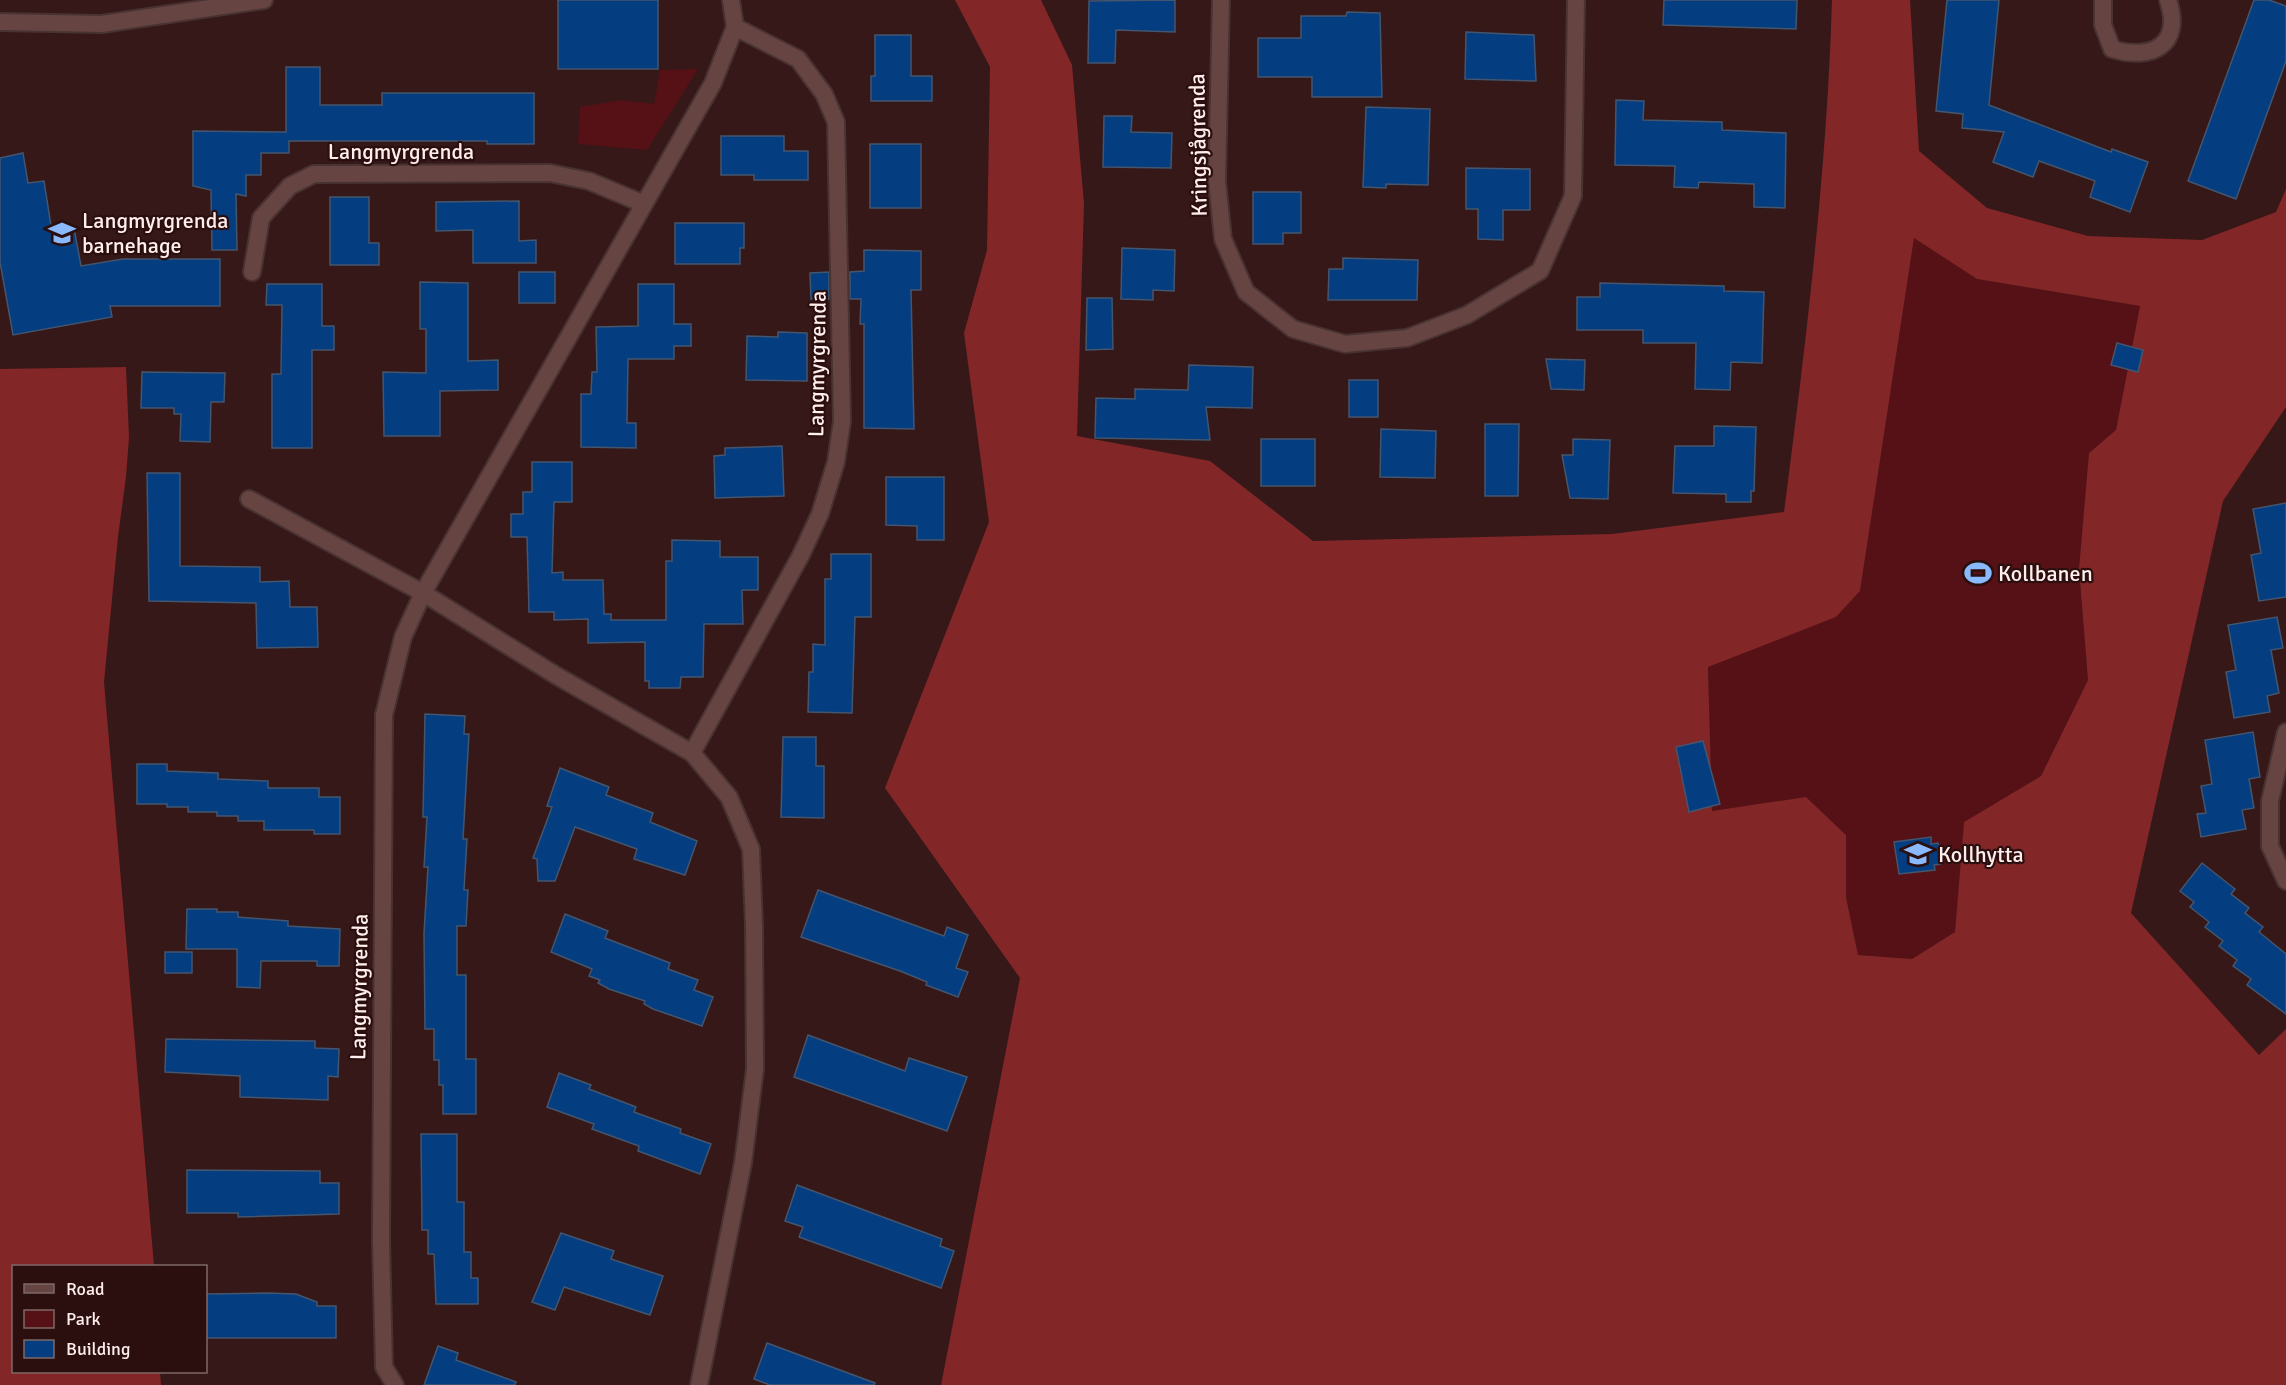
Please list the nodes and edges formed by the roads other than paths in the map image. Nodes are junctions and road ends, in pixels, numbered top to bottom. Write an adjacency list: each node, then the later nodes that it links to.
1 (264, 0): 7 (street)
2 (731, 0): 8 (street)
3 (1221, 0): 4 (street, Kringsjågrenda)
4 (1576, 0)
5 (2103, 0): 6 (street)
6 (2168, 0)
7 (0, 22)
8 (735, 27): 9 (street, Langmyrgrenda); 14 (street, Langmyrgrenda)
9 (644, 204): 10 (street, Langmyrgrenda); 12 (street, Langmyrgrenda)
10 (252, 272)
11 (249, 499): 12 (street)
12 (423, 593): 14 (street); 16 (street, Langmyrgrenda)
13 (2286, 732): 15 (street)
14 (692, 753): 17 (street)
15 (2286, 881)
16 (395, 1385)
17 (699, 1385)

